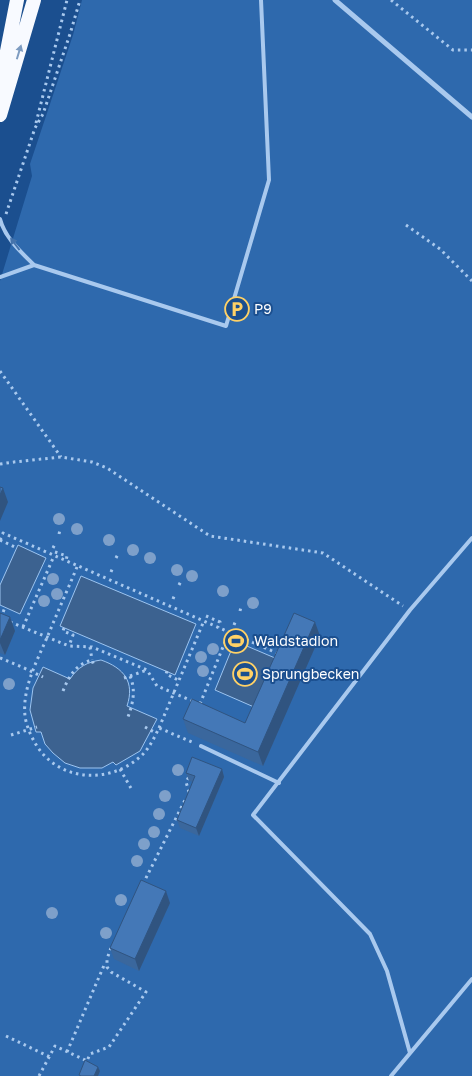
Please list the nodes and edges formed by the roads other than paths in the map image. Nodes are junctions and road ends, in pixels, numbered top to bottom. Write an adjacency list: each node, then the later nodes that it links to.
1 (17, 0): 5 (highway)
2 (34, 0): 6 (highway, one-way to 2)
3 (261, 0): 9 (lane)
4 (336, 0): 7 (street)
5 (0, 87)
6 (0, 116)
7 (472, 117)
8 (0, 220): 9 (lane, one-way to 8)
9 (34, 265): 10 (lane)
10 (0, 277)
11 (472, 538): 13 (lane)
12 (201, 746): 13 (lane)
13 (279, 783): 15 (lane)
14 (472, 979): 15 (lane)
15 (410, 1053): 16 (lane)
16 (391, 1076)

